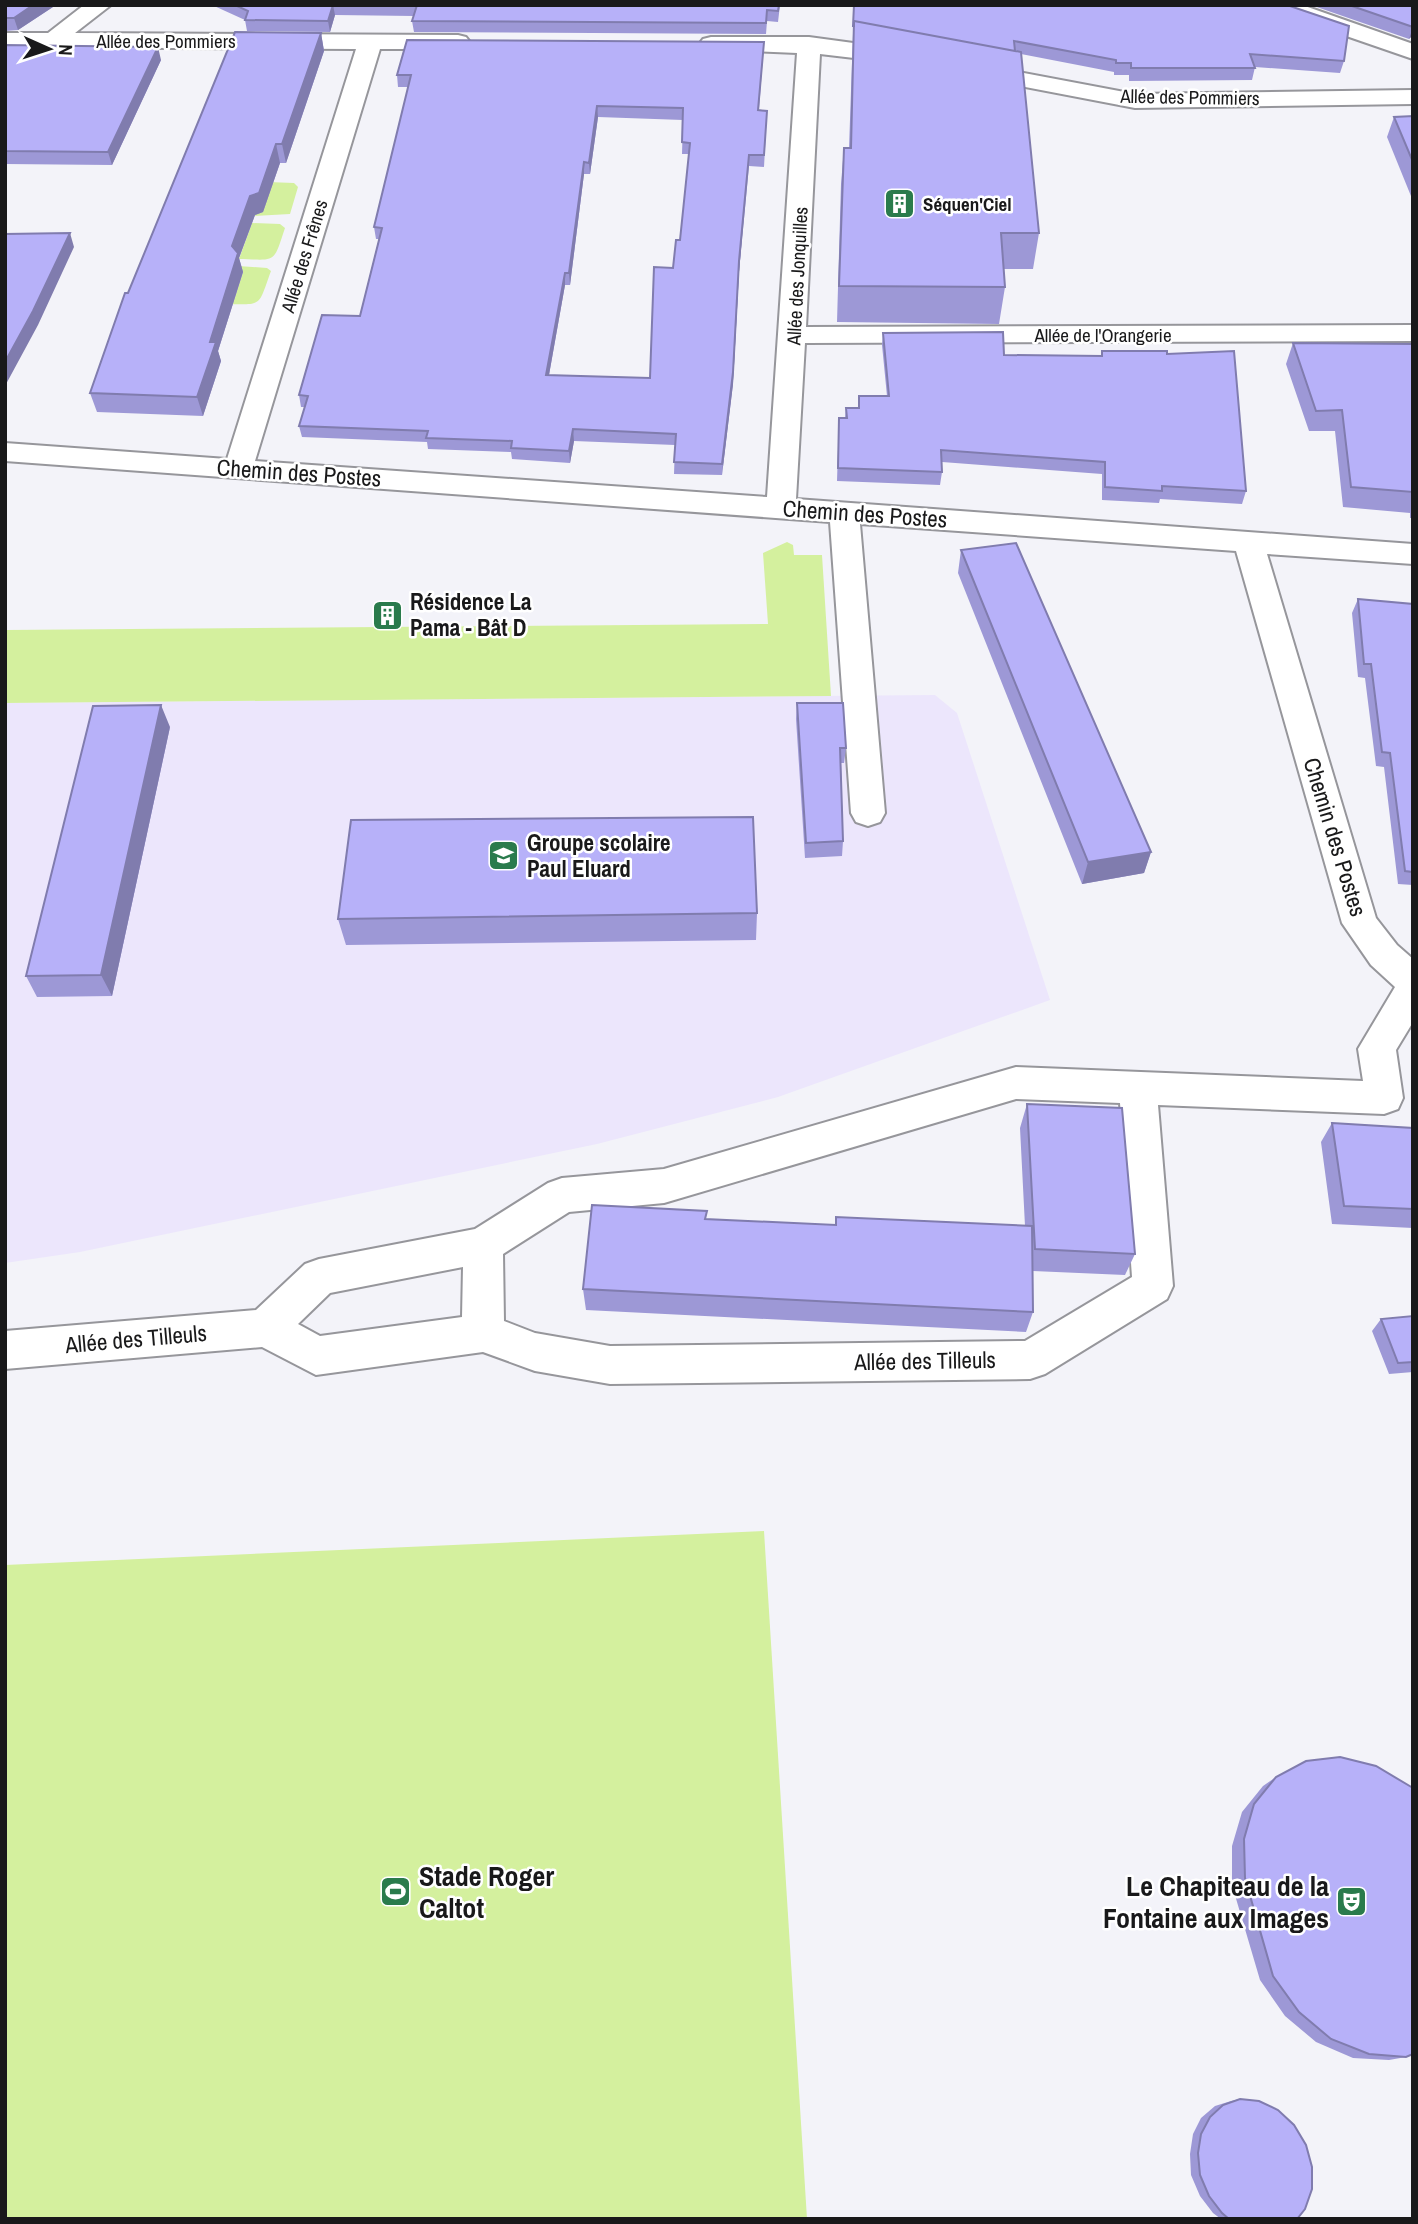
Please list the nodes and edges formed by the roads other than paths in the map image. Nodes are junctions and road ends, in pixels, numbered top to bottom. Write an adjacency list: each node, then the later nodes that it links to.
1 (100, 5): 4 (street)
2 (1279, 5): 9 (street)
3 (5, 40): 4 (street, Allée des Pommiers)
4 (54, 40): 5 (street, Allée des Pommiers)
5 (370, 42): 6 (street, Allée des Pommiers); 16 (street, Allée des Frênes)
6 (480, 43)
7 (685, 44): 8 (street)
8 (809, 44): 10 (street); 14 (street, Allée des Jonquilles)
9 (1413, 52)
10 (923, 61)
11 (949, 65): 12 (street, Allée des Pommiers)
12 (1413, 97)
13 (1413, 332): 14 (street, Allée de l'Orangerie)
14 (794, 335): 17 (street, Allée des Jonquilles)
15 (5, 452): 16 (street, Chemin des Postes)
16 (238, 469): 17 (street, Chemin des Postes)
17 (781, 508): 18 (street, Chemin des Postes)
18 (844, 512): 19 (street, Chemin des Postes); 21 (street)
19 (1248, 541): 20 (street); 22 (street, Chemin des Postes)
20 (1413, 554)
21 (868, 813)
22 (1413, 982)
23 (1413, 989): 25 (street)
24 (1138, 1089): 25 (street); 26 (street); 28 (street, Allée des Tilleuls)
25 (1398, 1099)
26 (483, 1245): 27 (street); 28 (street)
27 (266, 1328): 28 (street, Allée des Tilleuls); 29 (street, Allée des Tilleuls)
28 (483, 1333)
29 (5, 1350)

